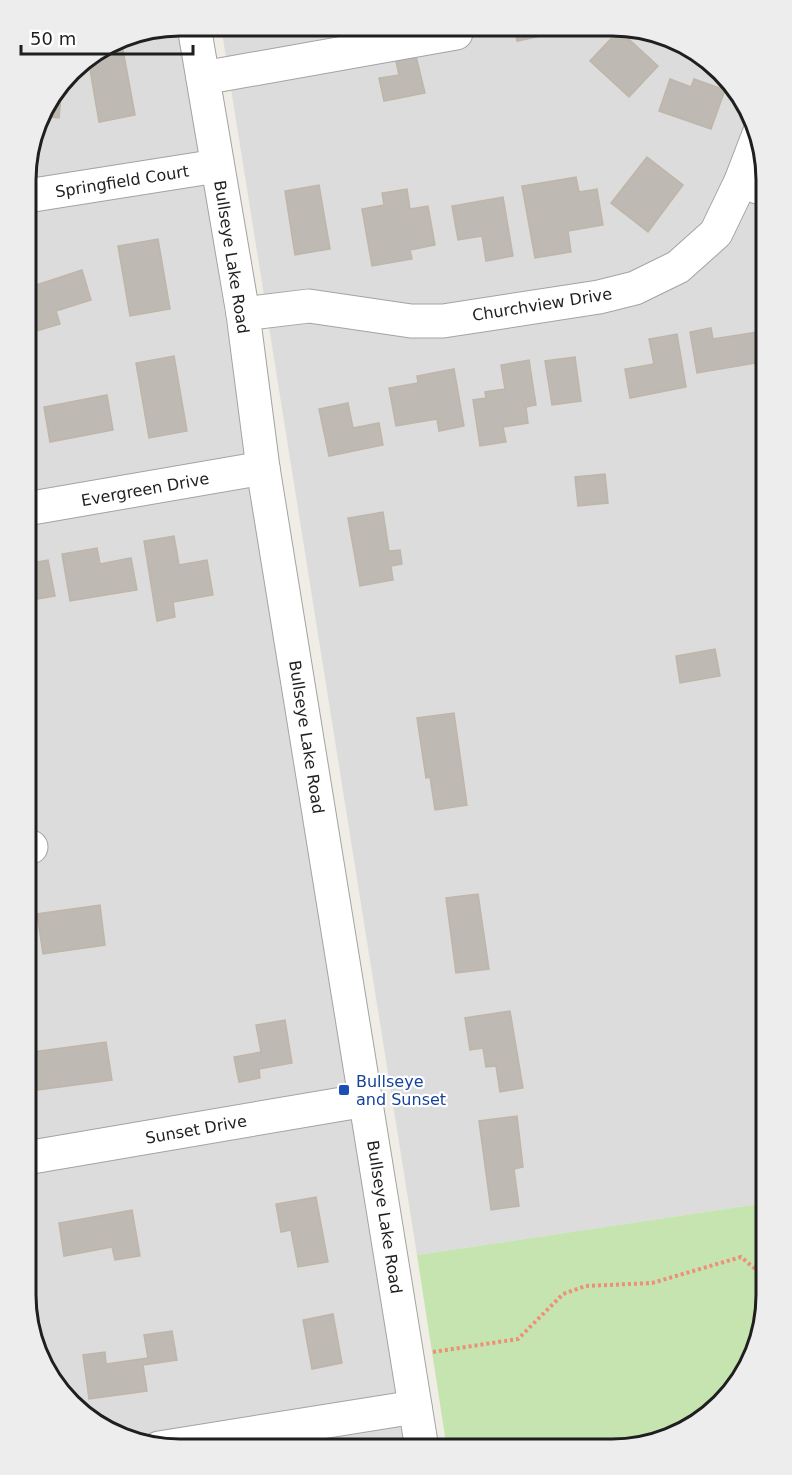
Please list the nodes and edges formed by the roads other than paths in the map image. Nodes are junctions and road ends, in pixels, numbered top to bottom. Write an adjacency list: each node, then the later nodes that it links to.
1 (196, 36): 3 (street, Bullseye Lake Road)
2 (439, 36): 3 (street)
3 (202, 78): 4 (street, Bullseye Lake Road)
4 (217, 166): 7 (street, Springfield Court); 8 (street, Bullseye Lake Road)
5 (755, 170): 6 (street, Churchview Drive)
6 (754, 185): 8 (street, Churchview Drive)
7 (36, 195)
8 (243, 314): 9 (street, Bullseye Lake Road)
9 (263, 468): 10 (street, Evergreen Drive); 11 (street, Bullseye Lake Road)
10 (36, 507)
11 (366, 1100): 12 (street, Sunset Drive); 13 (street, Bullseye Lake Road)
12 (36, 1156)
13 (415, 1407): 14 (street); 15 (street, Bullseye Lake Road)
14 (215, 1439)
15 (420, 1439)

